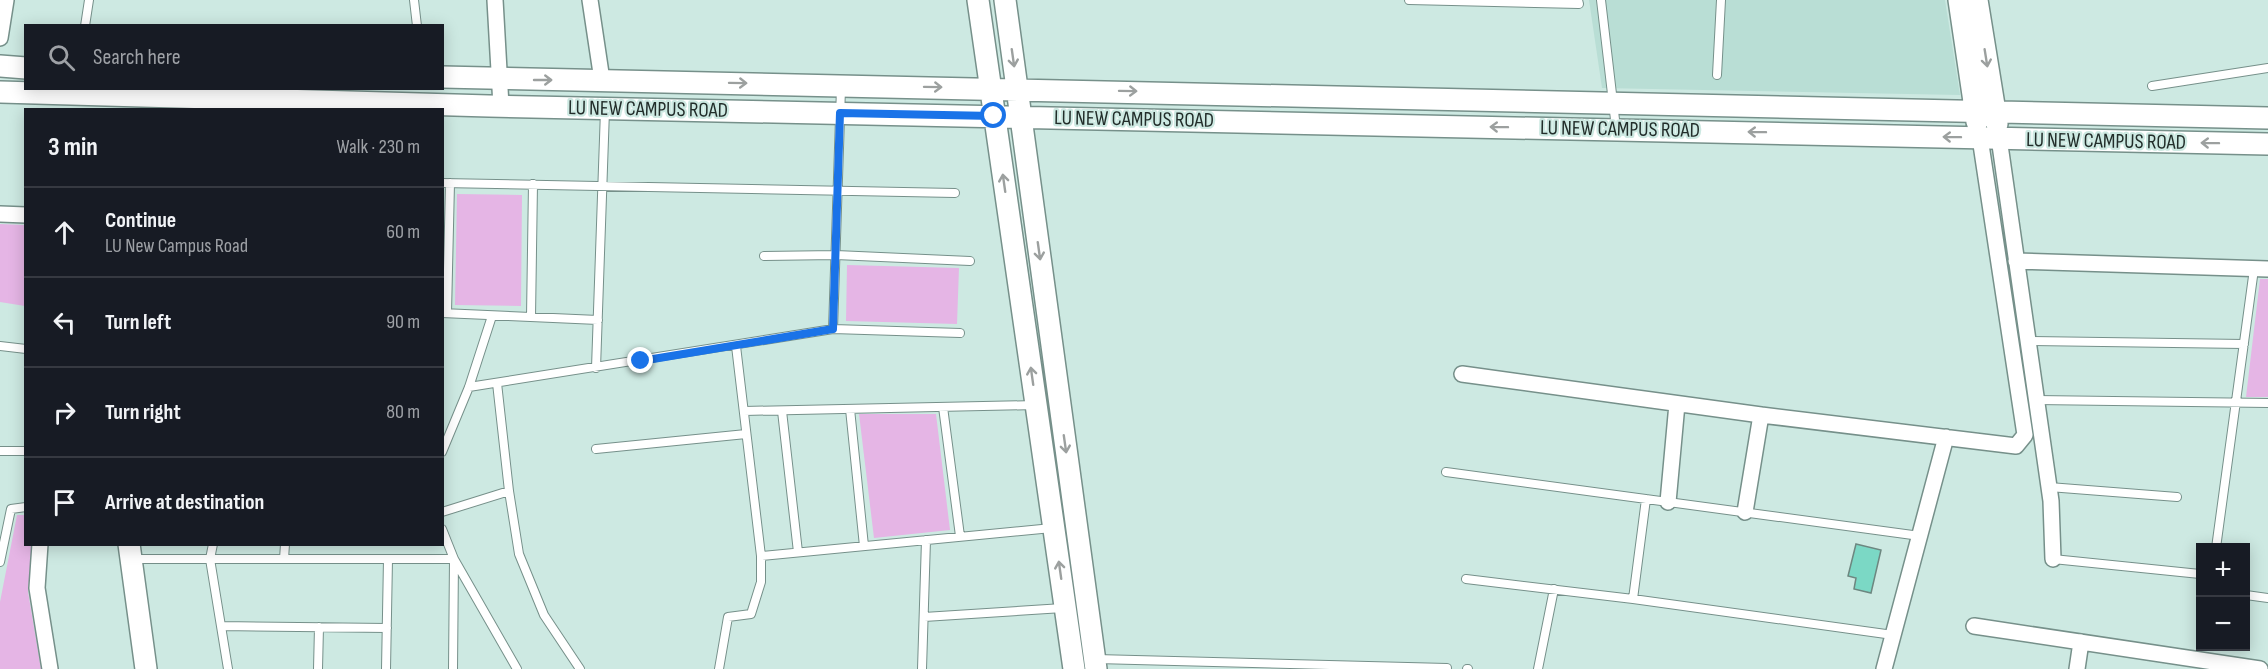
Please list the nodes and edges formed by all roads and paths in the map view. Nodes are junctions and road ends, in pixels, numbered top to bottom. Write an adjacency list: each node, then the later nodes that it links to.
1 (6, 0): 17 (street)
2 (89, 0): 15 (lane)
3 (414, 0): 16 (lane)
4 (495, 0): 23 (street)
5 (590, 0): 24 (street)
6 (978, 0): 27 (street)
7 (1005, 0): 28 (street, one-way to 28)
8 (1409, 0): 9 (lane)
9 (1432, 0): 10 (lane)
10 (1578, 0)
11 (1600, 0): 31 (lane)
12 (1721, 0): 21 (lane)
13 (1959, 0): 34 (street)
14 (1977, 0): 34 (street, one-way to 34)
15 (85, 24)
16 (417, 24)
17 (0, 38)
18 (0, 66): 19 (street)
19 (24, 68)
20 (2268, 68): 26 (lane)
21 (1717, 75)
22 (444, 77): 23 (street, LU NEW CAMPUS ROAD)
23 (501, 80): 24 (street, LU NEW CAMPUS ROAD, one-way to 24); 32 (street)
24 (602, 80): 25 (street, LU NEW CAMPUS ROAD, one-way to 25)
25 (841, 85): 27 (street, LU NEW CAMPUS ROAD, one-way to 27); 35 (lane)
26 (2152, 86)
27 (991, 88): 28 (street, LU NEW CAMPUS ROAD); 36 (street)
28 (1017, 89): 31 (street, LU NEW CAMPUS ROAD, one-way to 31); 37 (street)
29 (0, 92): 30 (street, LU NEW CAMPUS ROAD)
30 (194, 99): 32 (street, LU NEW CAMPUS ROAD)
31 (1614, 102): 34 (street, LU NEW CAMPUS ROAD); 39 (lane)
32 (501, 106): 33 (street, LU NEW CAMPUS ROAD)
33 (605, 108): 35 (street, LU NEW CAMPUS ROAD); 44 (lane)
34 (1985, 111): 38 (street, LU NEW CAMPUS ROAD); 40 (street)
35 (840, 113): 36 (street, LU NEW CAMPUS ROAD); 45 (lane)
36 (994, 116): 37 (street, LU NEW CAMPUS ROAD); 74 (street, one-way to 36)
37 (1021, 116): 39 (street, LU NEW CAMPUS ROAD, one-way to 37); 75 (street, one-way to 75)
38 (2268, 118)
39 (1616, 129): 40 (street, LU NEW CAMPUS ROAD, one-way to 39)
40 (1989, 138): 41 (street, LU NEW CAMPUS ROAD, one-way to 40); 53 (street); 82 (street)
41 (2268, 144)
42 (446, 183): 43 (lane); 49 (lane)
43 (533, 184): 44 (lane); 57 (lane)
44 (603, 186): 45 (lane); 58 (lane)
45 (838, 191): 46 (lane); 50 (lane)
46 (955, 194)
47 (0, 214): 48 (street)
48 (24, 215)
49 (446, 248): 55 (lane)
50 (836, 255): 51 (lane); 52 (lane); 59 (lane)
51 (764, 256)
52 (970, 261)
53 (2016, 261): 54 (street); 61 (street)
54 (2261, 269): 62 (lane)
55 (445, 313): 56 (lane)
56 (492, 315): 57 (lane); 69 (lane)
57 (531, 317): 58 (lane)
58 (598, 320): 66 (lane)
59 (833, 329): 60 (lane); 63 (lane)
60 (960, 333)
61 (2028, 341): 62 (lane); 70 (street)
62 (2244, 344): 71 (lane)
63 (736, 345): 66 (lane); 78 (lane)
64 (0, 346): 65 (lane)
65 (24, 349)
66 (596, 368): 68 (lane)
67 (1462, 374): 73 (street)
68 (497, 383): 69 (lane); 89 (lane)
69 (469, 387): 83 (lane)
70 (2036, 400): 71 (lane); 88 (street)
71 (2235, 403): 72 (lane); 101 (lane)
72 (2268, 403)
73 (1677, 404): 80 (street); 92 (street)
74 (1036, 405): 75 (lane); 76 (lane); 96 (street)
75 (1059, 405): 126 (street, one-way to 126)
76 (943, 407): 77 (lane); 98 (lane)
77 (850, 409): 79 (lane); 105 (lane)
78 (744, 411): 79 (lane); 81 (lane)
79 (782, 411): 107 (lane)
80 (1761, 415): 82 (street); 95 (street)
81 (746, 434): 84 (lane); 108 (lane)
82 (1946, 436): 99 (street)
83 (444, 447)
84 (596, 449)
85 (0, 451): 86 (lane)
86 (24, 451)
87 (1446, 472): 91 (lane)
88 (2049, 488): 90 (lane); 113 (street)
89 (508, 491): 94 (lane); 140 (lane)
90 (2177, 497)
91 (1646, 499): 92 (lane); 120 (lane)
92 (1668, 502): 95 (lane)
93 (24, 507): 114 (lane)
94 (444, 511)
95 (1745, 512): 99 (lane)
96 (1054, 527): 98 (lane); 122 (street, one-way to 96)
97 (444, 534): 112 (lane)
98 (960, 536): 100 (lane)
99 (1920, 536): 128 (street)
100 (926, 540): 105 (lane); 121 (lane)
101 (2217, 543)
102 (40, 546): 133 (street)
103 (213, 546): 109 (lane)
104 (285, 546): 110 (lane)
105 (864, 546): 107 (lane)
106 (129, 552): 109 (lane); 134 (street)
107 (798, 552): 108 (lane)
108 (761, 556): 141 (lane)
109 (210, 559): 110 (lane); 123 (lane)
110 (284, 559): 111 (lane)
111 (388, 559): 112 (lane); 127 (lane)
112 (454, 559): 138 (lane); 139 (lane)
113 (2053, 560): 115 (lane)
114 (0, 562)
115 (2196, 574)
116 (1466, 579): 117 (lane)
117 (1554, 590): 120 (lane); 144 (lane)
118 (2250, 596): 119 (lane)
119 (2268, 598)
120 (1633, 599): 128 (lane)
121 (924, 617): 122 (lane); 142 (lane)
122 (1066, 618): 126 (street); 143 (street)
123 (221, 626): 125 (lane); 135 (lane)
124 (1974, 626): 129 (street)
125 (319, 627): 127 (lane); 136 (lane)
126 (1090, 627): 130 (street)
127 (387, 628): 137 (lane)
128 (1893, 635): 145 (street)
129 (2081, 642): 146 (street); 147 (street)
130 (1096, 664): 131 (lane)
131 (1207, 665): 132 (lane)
132 (1447, 668)
133 (50, 669)
134 (146, 669)
135 (228, 669)
136 (318, 669)
137 (386, 669)
138 (453, 669)
139 (517, 669)
140 (580, 669)
141 (719, 669)
142 (922, 669)
143 (1074, 669)
144 (1538, 669)
145 (1884, 669)
146 (2077, 669)
147 (2260, 669)

